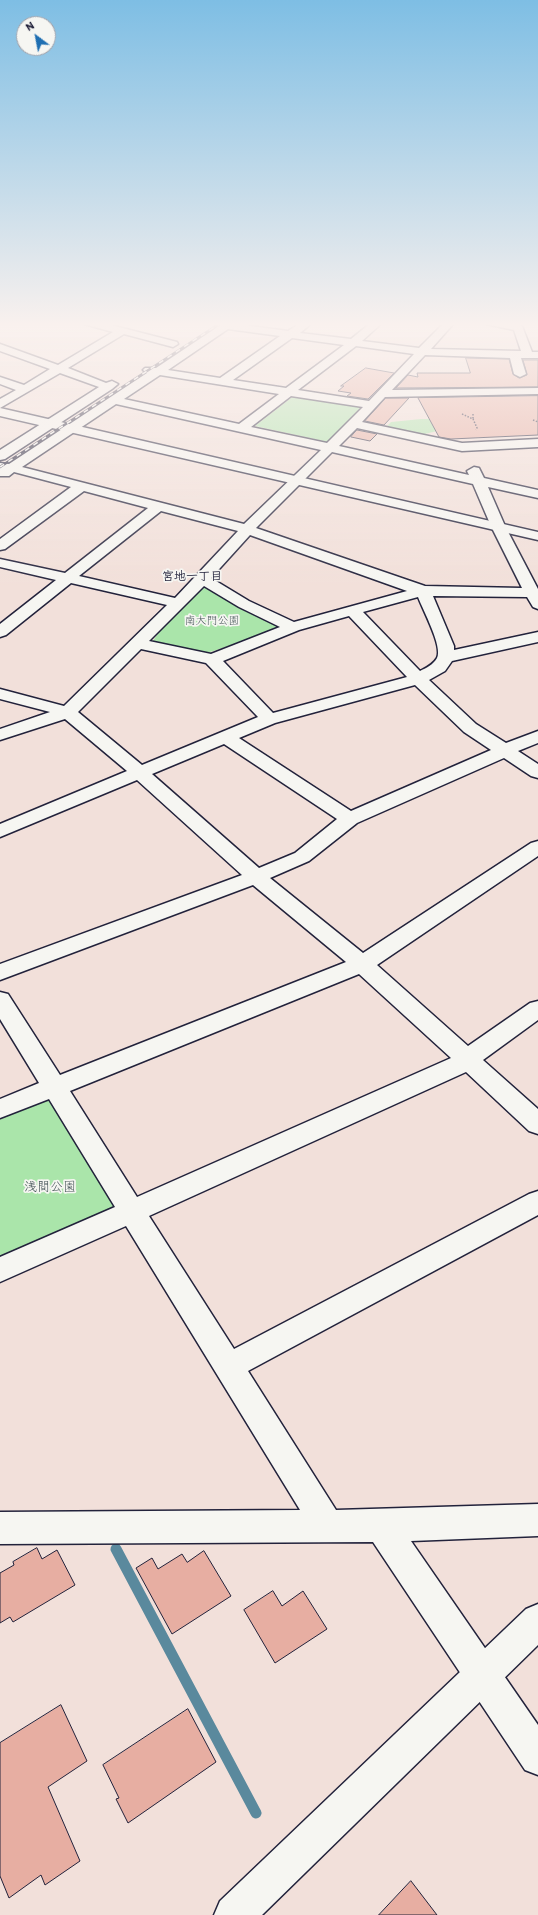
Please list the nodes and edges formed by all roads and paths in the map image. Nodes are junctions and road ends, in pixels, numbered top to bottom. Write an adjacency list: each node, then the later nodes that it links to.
1 (70, 411): 12 (street)
2 (97, 411): 15 (street)
3 (166, 411): 14 (street)
4 (263, 411): 14 (street)
5 (366, 411): 13 (street)
6 (0, 412): 12 (street)
7 (462, 414): 9 (path)
8 (473, 414): 9 (path)
9 (474, 419): 16 (path)
10 (533, 420): 11 (path)
11 (538, 422)
12 (50, 424): 15 (street); 20 (street)
13 (354, 424): 18 (street); 19 (street)
14 (241, 428): 18 (street)
15 (71, 429): 21 (street); 23 (street)
16 (470, 431)
17 (538, 443): 19 (street)
18 (330, 447): 23 (street); 24 (street)
19 (462, 447): 24 (street)
20 (0, 456)
21 (6, 467): 22 (street); 25 (street)
22 (0, 476)
23 (296, 481): 28 (street); 29 (street)
24 (478, 481): 26 (street); 28 (street)
25 (82, 486): 27 (street); 31 (street)
26 (538, 494)
27 (159, 506): 29 (street); 33 (street)
28 (498, 526): 30 (street); 36 (street)
29 (247, 529): 34 (street); 35 (street)
30 (538, 536)
31 (0, 546)
32 (0, 562): 33 (street)
33 (68, 578): 37 (street); 40 (street)
34 (200, 581): 37 (street); 39 (street)
35 (423, 591): 36 (street); 38 (street); 43 (street)
36 (536, 597)
37 (178, 603): 42 (street)
38 (352, 610): 39 (street); 45 (street)
39 (293, 627): 44 (street)
40 (0, 632)
41 (538, 637): 43 (street)
42 (137, 643): 44 (street); 47 (street)
43 (446, 657): 45 (street)
44 (212, 659): 48 (street)
45 (418, 679): 48 (street); 52 (street)
46 (0, 694): 47 (street)
47 (68, 712): 49 (street); 53 (street)
48 (269, 719): 51 (street)
49 (0, 735)
50 (538, 736): 52 (street)
51 (226, 737): 53 (street); 55 (street)
52 (506, 751): 54 (street); 55 (street)
53 (139, 772): 56 (street); 58 (street)
54 (538, 772)
55 (350, 819): 58 (street)
56 (0, 831)
57 (538, 847): 59 (street)
58 (256, 877): 59 (street); 60 (street)
59 (362, 964): 63 (street); 64 (street)
60 (0, 972)
61 (0, 1000): 64 (street)
62 (538, 1009): 63 (street)
63 (466, 1059): 66 (street); 68 (street)
64 (55, 1088): 65 (street); 68 (street)
65 (0, 1110)
66 (538, 1124)
67 (538, 1202): 70 (street)
68 (132, 1212): 69 (street); 70 (street)
69 (0, 1270)
70 (229, 1366): 72 (street)
71 (538, 1520): 73 (street)
72 (327, 1525): 73 (street); 74 (street)
73 (381, 1526): 76 (street)
74 (0, 1528)
75 (538, 1621): 76 (street)
76 (482, 1676): 77 (street); 78 (street)
77 (538, 1758)
78 (234, 1915)

